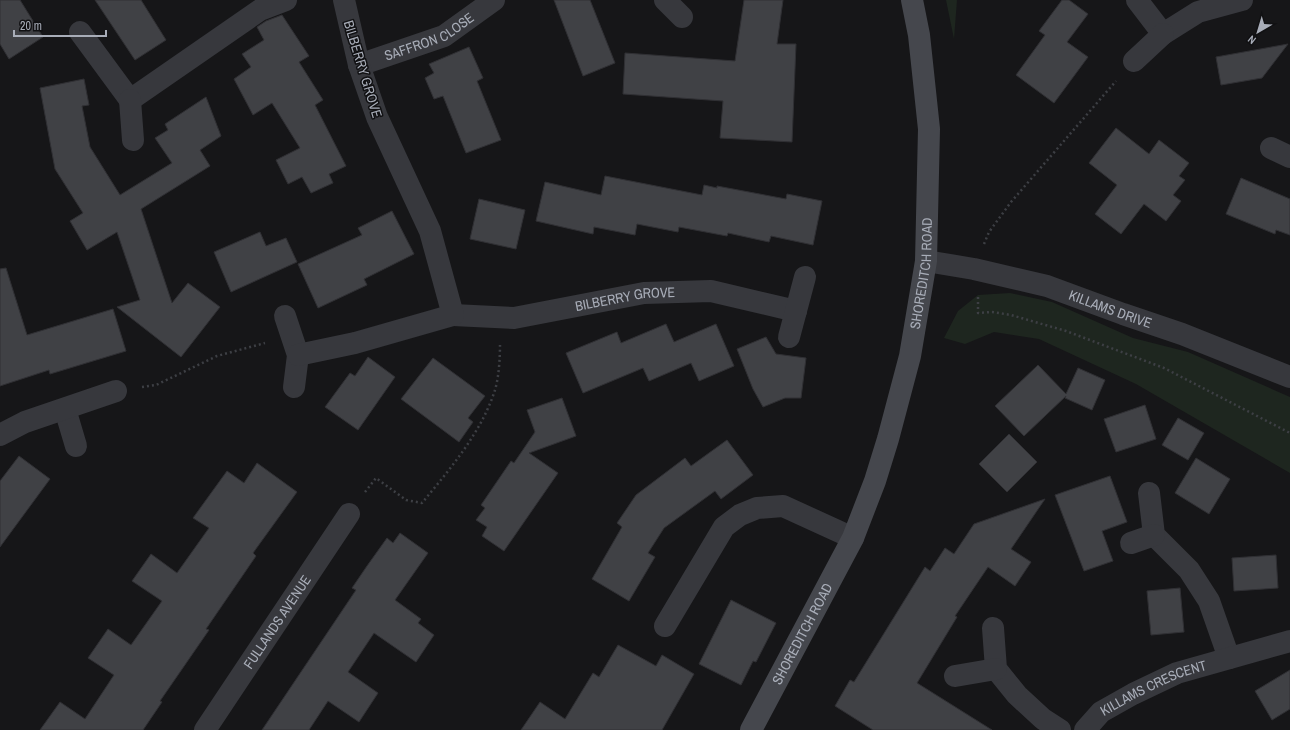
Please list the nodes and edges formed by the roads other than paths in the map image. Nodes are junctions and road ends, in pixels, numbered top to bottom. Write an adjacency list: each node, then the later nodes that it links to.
1 (286, 0): 13 (street)
2 (344, 0): 12 (street, BILBERRY GROVE)
3 (494, 0): 12 (street, SAFFRON CLOSE)
4 (665, 0): 8 (street)
5 (912, 0): 15 (main road, SHOREDITCH ROAD)
6 (1137, 0): 10 (street)
7 (1242, 0): 10 (street)
8 (682, 17)
9 (80, 32): 13 (street)
10 (1163, 34): 11 (street)
11 (1134, 61)
12 (359, 65): 18 (street, BILBERRY GROVE)
13 (130, 100): 14 (street)
14 (133, 140)
15 (926, 261): 20 (street, KILLAMS DRIVE); 29 (main road, SHOREDITCH ROAD)
16 (805, 277): 17 (street)
17 (796, 311): 18 (street, BILBERRY GROVE); 19 (street)
18 (453, 315): 21 (street, BILBERRY GROVE)
19 (789, 337)
20 (1290, 377)
21 (294, 387)
22 (116, 391): 23 (street)
23 (65, 408): 24 (street); 25 (street)
24 (0, 435)
25 (76, 446)
26 (1149, 493): 28 (street)
27 (349, 514): 37 (street, FULLANDS AVENUE)
28 (1154, 535): 30 (street); 34 (street)
29 (853, 538): 31 (street); 38 (main road, SHOREDITCH ROAD)
30 (1131, 543)
31 (665, 626)
32 (993, 628): 35 (street)
33 (1290, 641): 34 (street, KILLAMS CRESCENT)
34 (1229, 658): 40 (street, KILLAMS CRESCENT)
35 (996, 669): 36 (street); 39 (street)
36 (955, 676)
37 (205, 730)
38 (751, 730)
39 (1060, 730)
40 (1085, 730)

